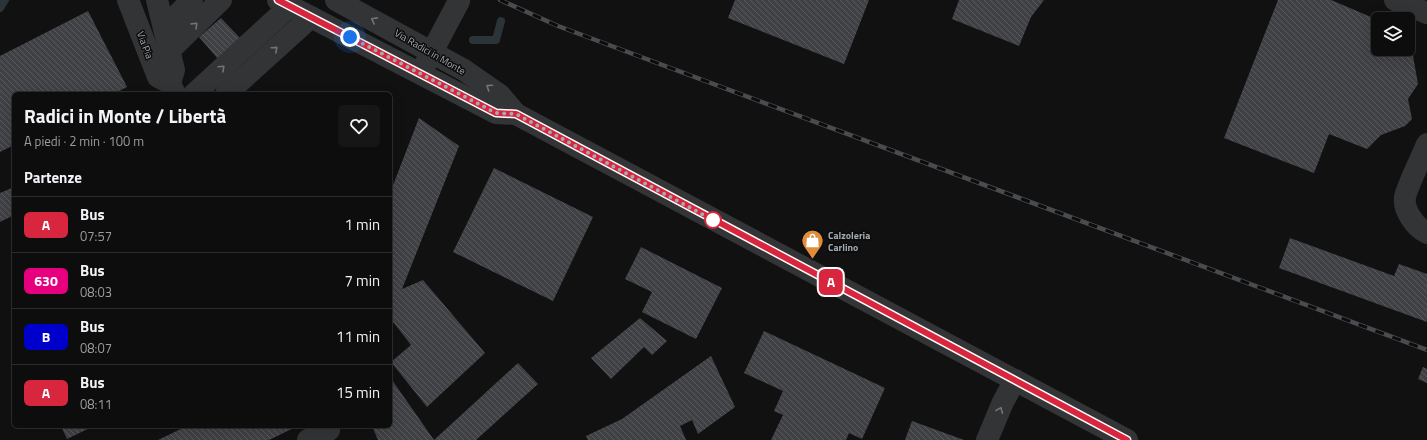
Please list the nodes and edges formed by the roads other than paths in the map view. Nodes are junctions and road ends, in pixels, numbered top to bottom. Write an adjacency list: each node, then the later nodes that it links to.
1 (128, 0): 15 (street, Via Pia)
2 (157, 0): 11 (street, Via Pia)
3 (192, 0): 11 (street)
4 (221, 0): 12 (street, one-way to 4)
5 (336, 0): 13 (street, Via Radici in Monte, one-way to 5)
6 (459, 0): 13 (street)
7 (1395, 0): 9 (street)
8 (284, 3): 10 (street, Via Radici in Monte); 16 (street, one-way to 8)
9 (1427, 13)
10 (311, 17): 14 (street, Via Radici in Monte); 17 (street, one-way to 10)
11 (164, 28): 12 (street, Via Pia)
12 (169, 51): 15 (street, Via Pia)
13 (433, 52): 14 (street); 18 (street, Via Radici in Monte, one-way to 13)
14 (420, 74): 18 (street, Via Radici in Monte)
15 (172, 89)
16 (196, 92)
17 (228, 92)
18 (516, 114): 21 (street, Via Radici in Monte)
19 (1427, 144): 20 (street)
20 (1427, 233)
21 (1015, 380): 24 (street, one-way to 21); 25 (street, Via Radici in Monte)
22 (330, 432): 23 (street)
23 (308, 440)
24 (988, 440)
25 (1126, 440)

